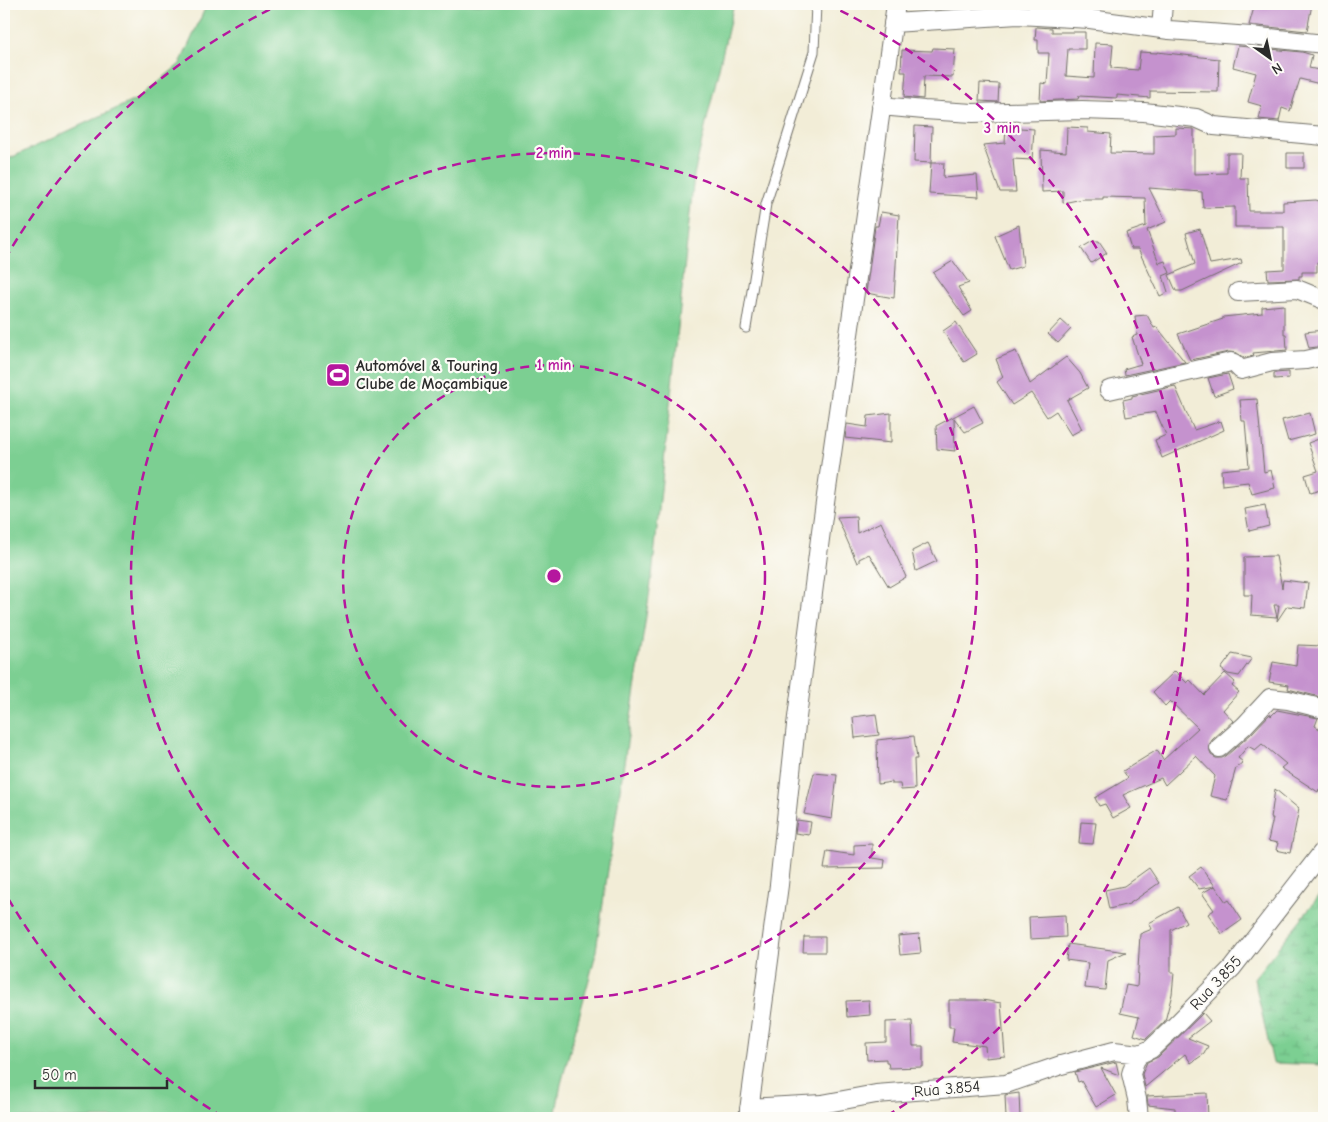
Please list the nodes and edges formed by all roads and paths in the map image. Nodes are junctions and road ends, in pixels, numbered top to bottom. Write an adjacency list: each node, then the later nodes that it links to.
1 (816, 4): 11 (lane)
2 (896, 4): 4 (street)
3 (1162, 4): 5 (street)
4 (893, 24): 5 (street); 7 (street)
5 (1161, 29): 6 (street)
6 (1324, 44)
7 (881, 106): 8 (street); 18 (street)
8 (1324, 136)
9 (1238, 292): 10 (street)
10 (1324, 300)
11 (746, 328)
12 (1324, 356): 13 (street)
13 (1109, 390)
14 (1324, 709): 15 (street)
15 (1219, 748)
16 (1324, 850): 17 (street, Rua 3.855)
17 (1140, 1054): 18 (street, Rua 3.854); 19 (street)
18 (749, 1113)
19 (1139, 1118)

